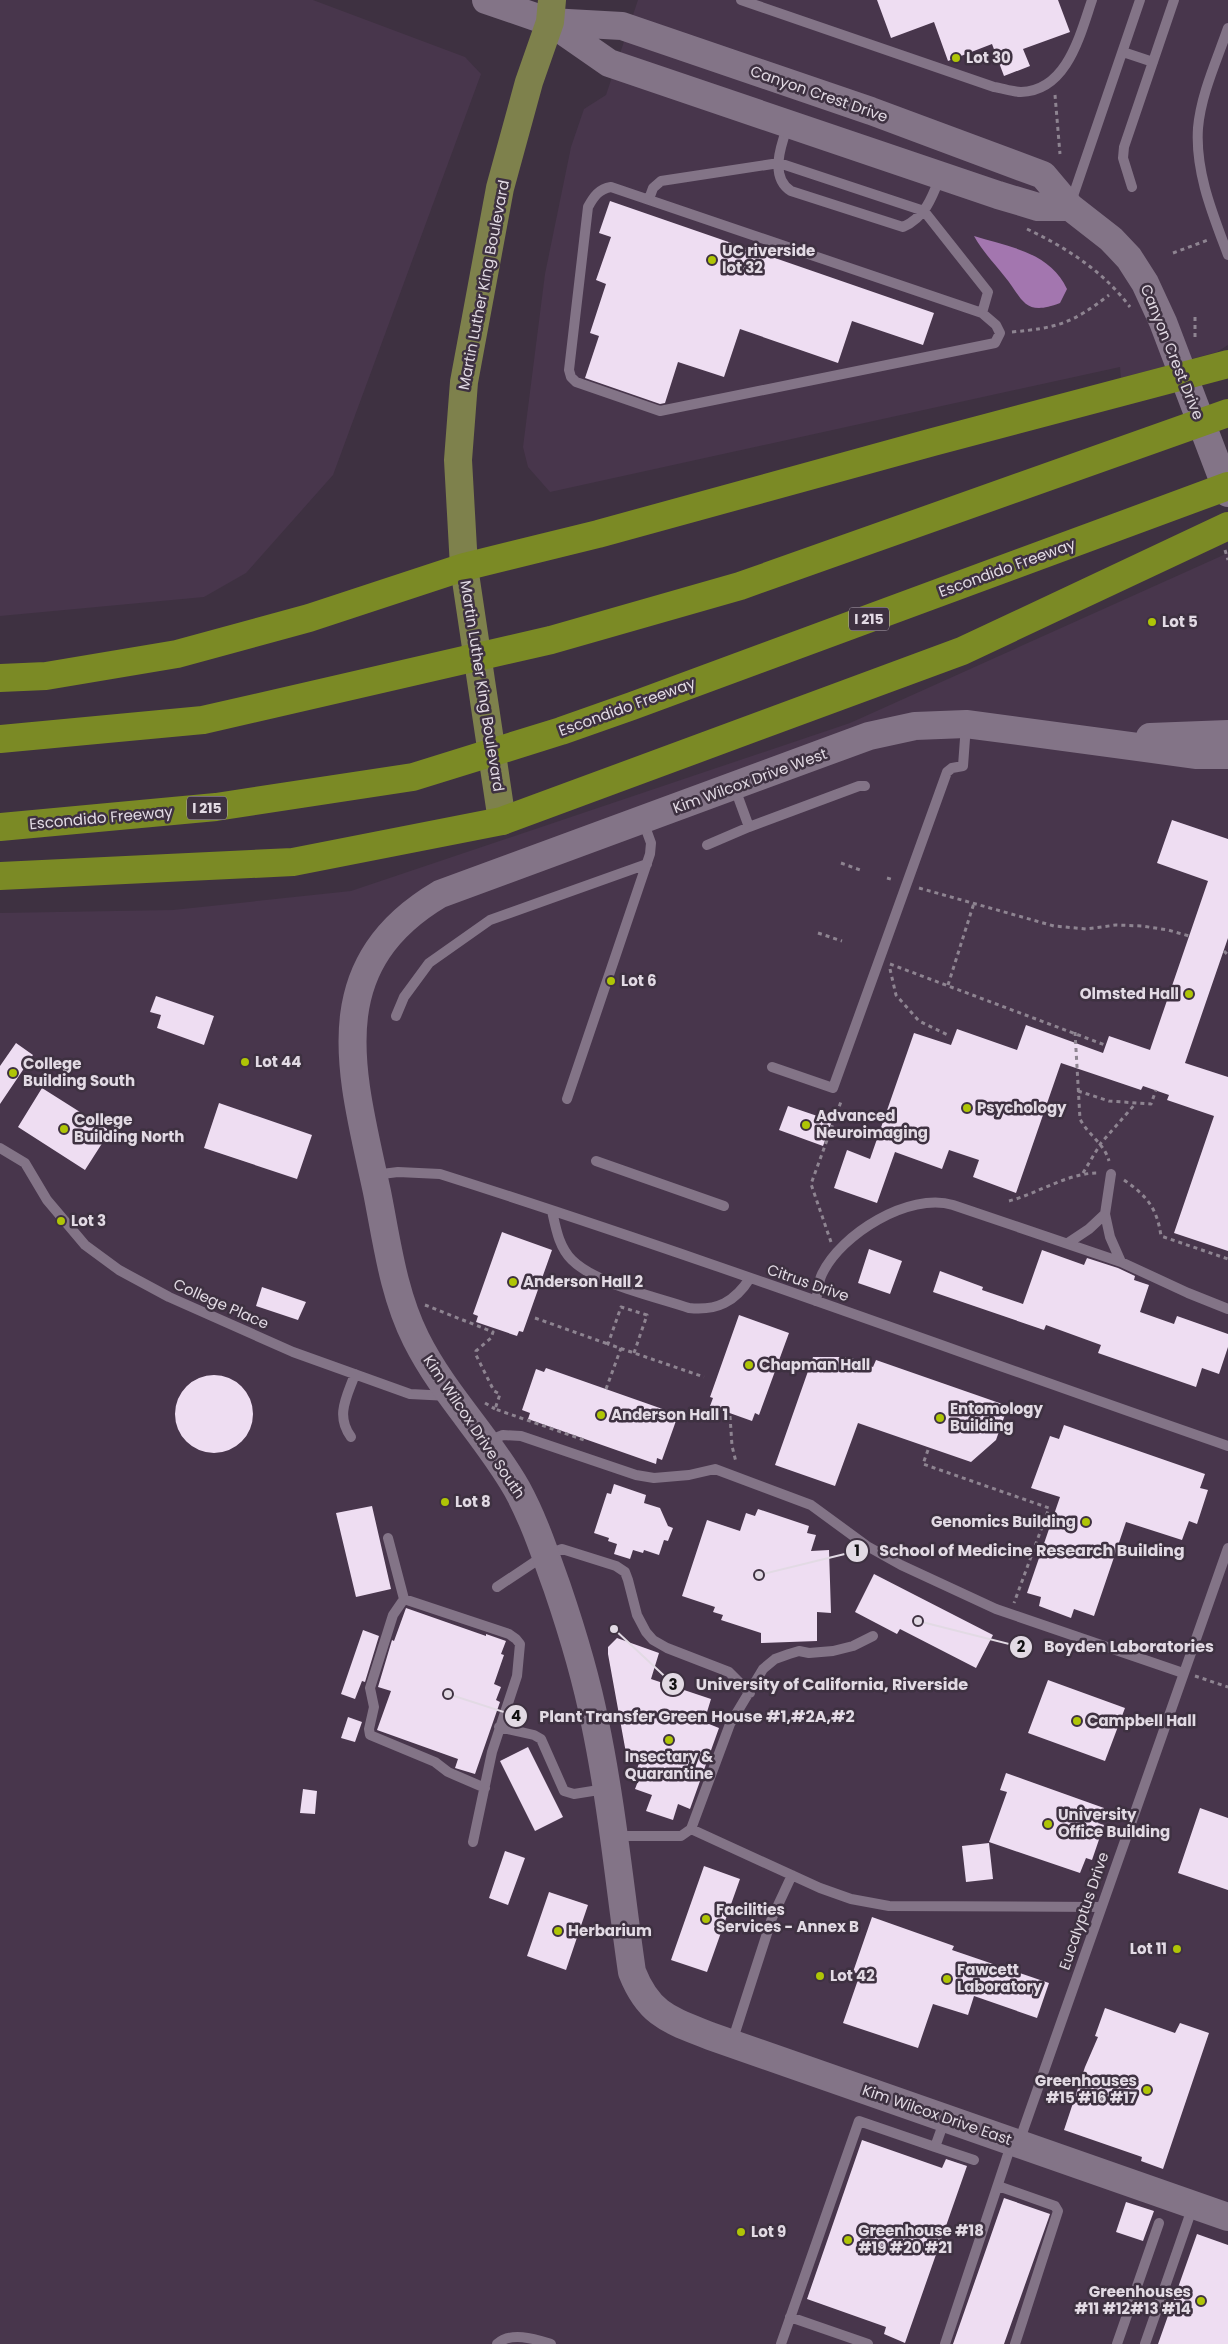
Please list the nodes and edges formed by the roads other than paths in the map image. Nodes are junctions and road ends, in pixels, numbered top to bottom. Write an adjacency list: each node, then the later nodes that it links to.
1 (486, 0): 7 (street, Canyon Crest Drive)
2 (570, 0): 7 (main road, Martin Luther King Boulevard)
3 (741, 0): 4 (lane)
4 (1092, 0)
5 (1140, 0): 9 (lane)
6 (1174, 0): 10 (lane)
7 (551, 11): 11 (street, Canyon Crest Drive); 16 (street, Canyon Crest Drive); 25 (main road, Martin Luther King Boulevard)
8 (1228, 28): 18 (lane)
9 (1123, 52): 10 (lane); 16 (lane)
10 (1153, 62): 14 (lane)
11 (788, 124): 12 (lane); 13 (street, Canyon Crest Drive)
12 (779, 163): 15 (lane); 17 (lane); 17 (lane)
13 (941, 176): 16 (street, Canyon Crest Drive); 17 (lane)
14 (1132, 187)
15 (648, 199): 19 (lane); 19 (lane)
16 (1070, 207): 23 (street, Canyon Crest Drive)
17 (924, 211): 19 (lane)
18 (1228, 255)
19 (982, 313)
20 (1228, 364): 25 (highway)
21 (1228, 412): 29 (highway)
22 (1228, 486): 36 (highway, Escondido Freeway / I 215)
23 (1228, 494)
24 (1225, 535): 35 (highway)
25 (464, 567): 26 (highway); 35 (main road, Martin Luther King Boulevard)
26 (0, 678)
27 (966, 724): 30 (street, Kim Wilcox Drive West); 32 (street, Kim Wilcox Drive West); 43 (lane)
28 (1228, 734): 30 (street)
29 (0, 739)
30 (1099, 742): 31 (street, Kim Wilcox Drive West)
31 (1228, 755)
32 (734, 786): 34 (street, Kim Wilcox Drive West); 37 (lane)
33 (865, 786): 37 (lane)
34 (643, 820): 39 (lane); 42 (street, Kim Wilcox Drive West)
35 (502, 821): 40 (highway)
36 (0, 827)
37 (749, 827): 38 (lane)
38 (707, 845)
39 (647, 864): 41 (lane); 44 (lane)
40 (0, 876)
41 (396, 1016)
42 (352, 1020): 48 (street, Kim Wilcox Drive South)
43 (772, 1067)
44 (567, 1099)
45 (0, 1148): 57 (lane, College Place)
46 (596, 1162): 49 (lane)
47 (1111, 1174): 51 (lane)
48 (373, 1175): 50 (lane, Citrus Drive); 58 (street, Kim Wilcox Drive South)
49 (724, 1206)
50 (552, 1211): 54 (lane, Citrus Drive); 54 (lane)
51 (1105, 1214): 52 (lane); 53 (lane)
52 (1068, 1243): 53 (lane); 55 (lane)
53 (1121, 1262): 56 (lane)
54 (750, 1278): 55 (lane, Citrus Drive)
55 (816, 1301): 61 (lane, Citrus Drive)
56 (1228, 1308)
57 (355, 1374): 58 (lane, College Place); 59 (lane)
58 (452, 1396): 60 (street, Kim Wilcox Drive South)
59 (351, 1437)
60 (485, 1442): 64 (street, Kim Wilcox Drive South); 68 (lane)
61 (1228, 1446)
62 (388, 1538): 66 (lane)
63 (1228, 1548): 68 (lane, Eucalyptus Drive)
64 (545, 1555): 65 (lane); 69 (lane); 72 (street, Kim Wilcox Drive South)
65 (497, 1587)
66 (404, 1599): 70 (lane); 71 (lane)
67 (873, 1636): 69 (lane)
68 (1183, 1673): 77 (lane, Eucalyptus Drive)
69 (750, 1693): 73 (lane)
70 (500, 1727): 71 (lane); 72 (lane)
71 (485, 1788): 75 (lane)
72 (605, 1789): 74 (street, Kim Wilcox Drive South)
73 (691, 1829): 74 (lane); 76 (lane)
74 (612, 1836): 78 (street, Kim Wilcox Drive South)
75 (473, 1842)
76 (792, 1875): 77 (lane); 79 (lane)
77 (1101, 1907): 81 (lane, Eucalyptus Drive)
78 (650, 2005): 79 (street, Kim Wilcox Drive East)
79 (732, 2043): 80 (street, Kim Wilcox Drive East)
80 (946, 2118): 81 (street, Kim Wilcox Drive East); 82 (lane)
81 (1016, 2142): 84 (lane, Eucalyptus Drive); 85 (street, Kim Wilcox Drive East)
82 (935, 2147): 83 (lane); 88 (lane)
83 (974, 2160)
84 (998, 2186): 93 (lane, Eucalyptus Drive); 94 (lane)
85 (1193, 2205): 86 (street, Kim Wilcox Drive East); 96 (lane)
86 (1228, 2217)
87 (1159, 2224): 95 (lane)
88 (790, 2317): 91 (lane); 92 (lane)
89 (497, 2344): 90 (lane)
90 (551, 2344)
91 (781, 2344)
92 (868, 2344)
93 (945, 2344)
94 (1015, 2344)
95 (1117, 2344)
96 (1145, 2344)

